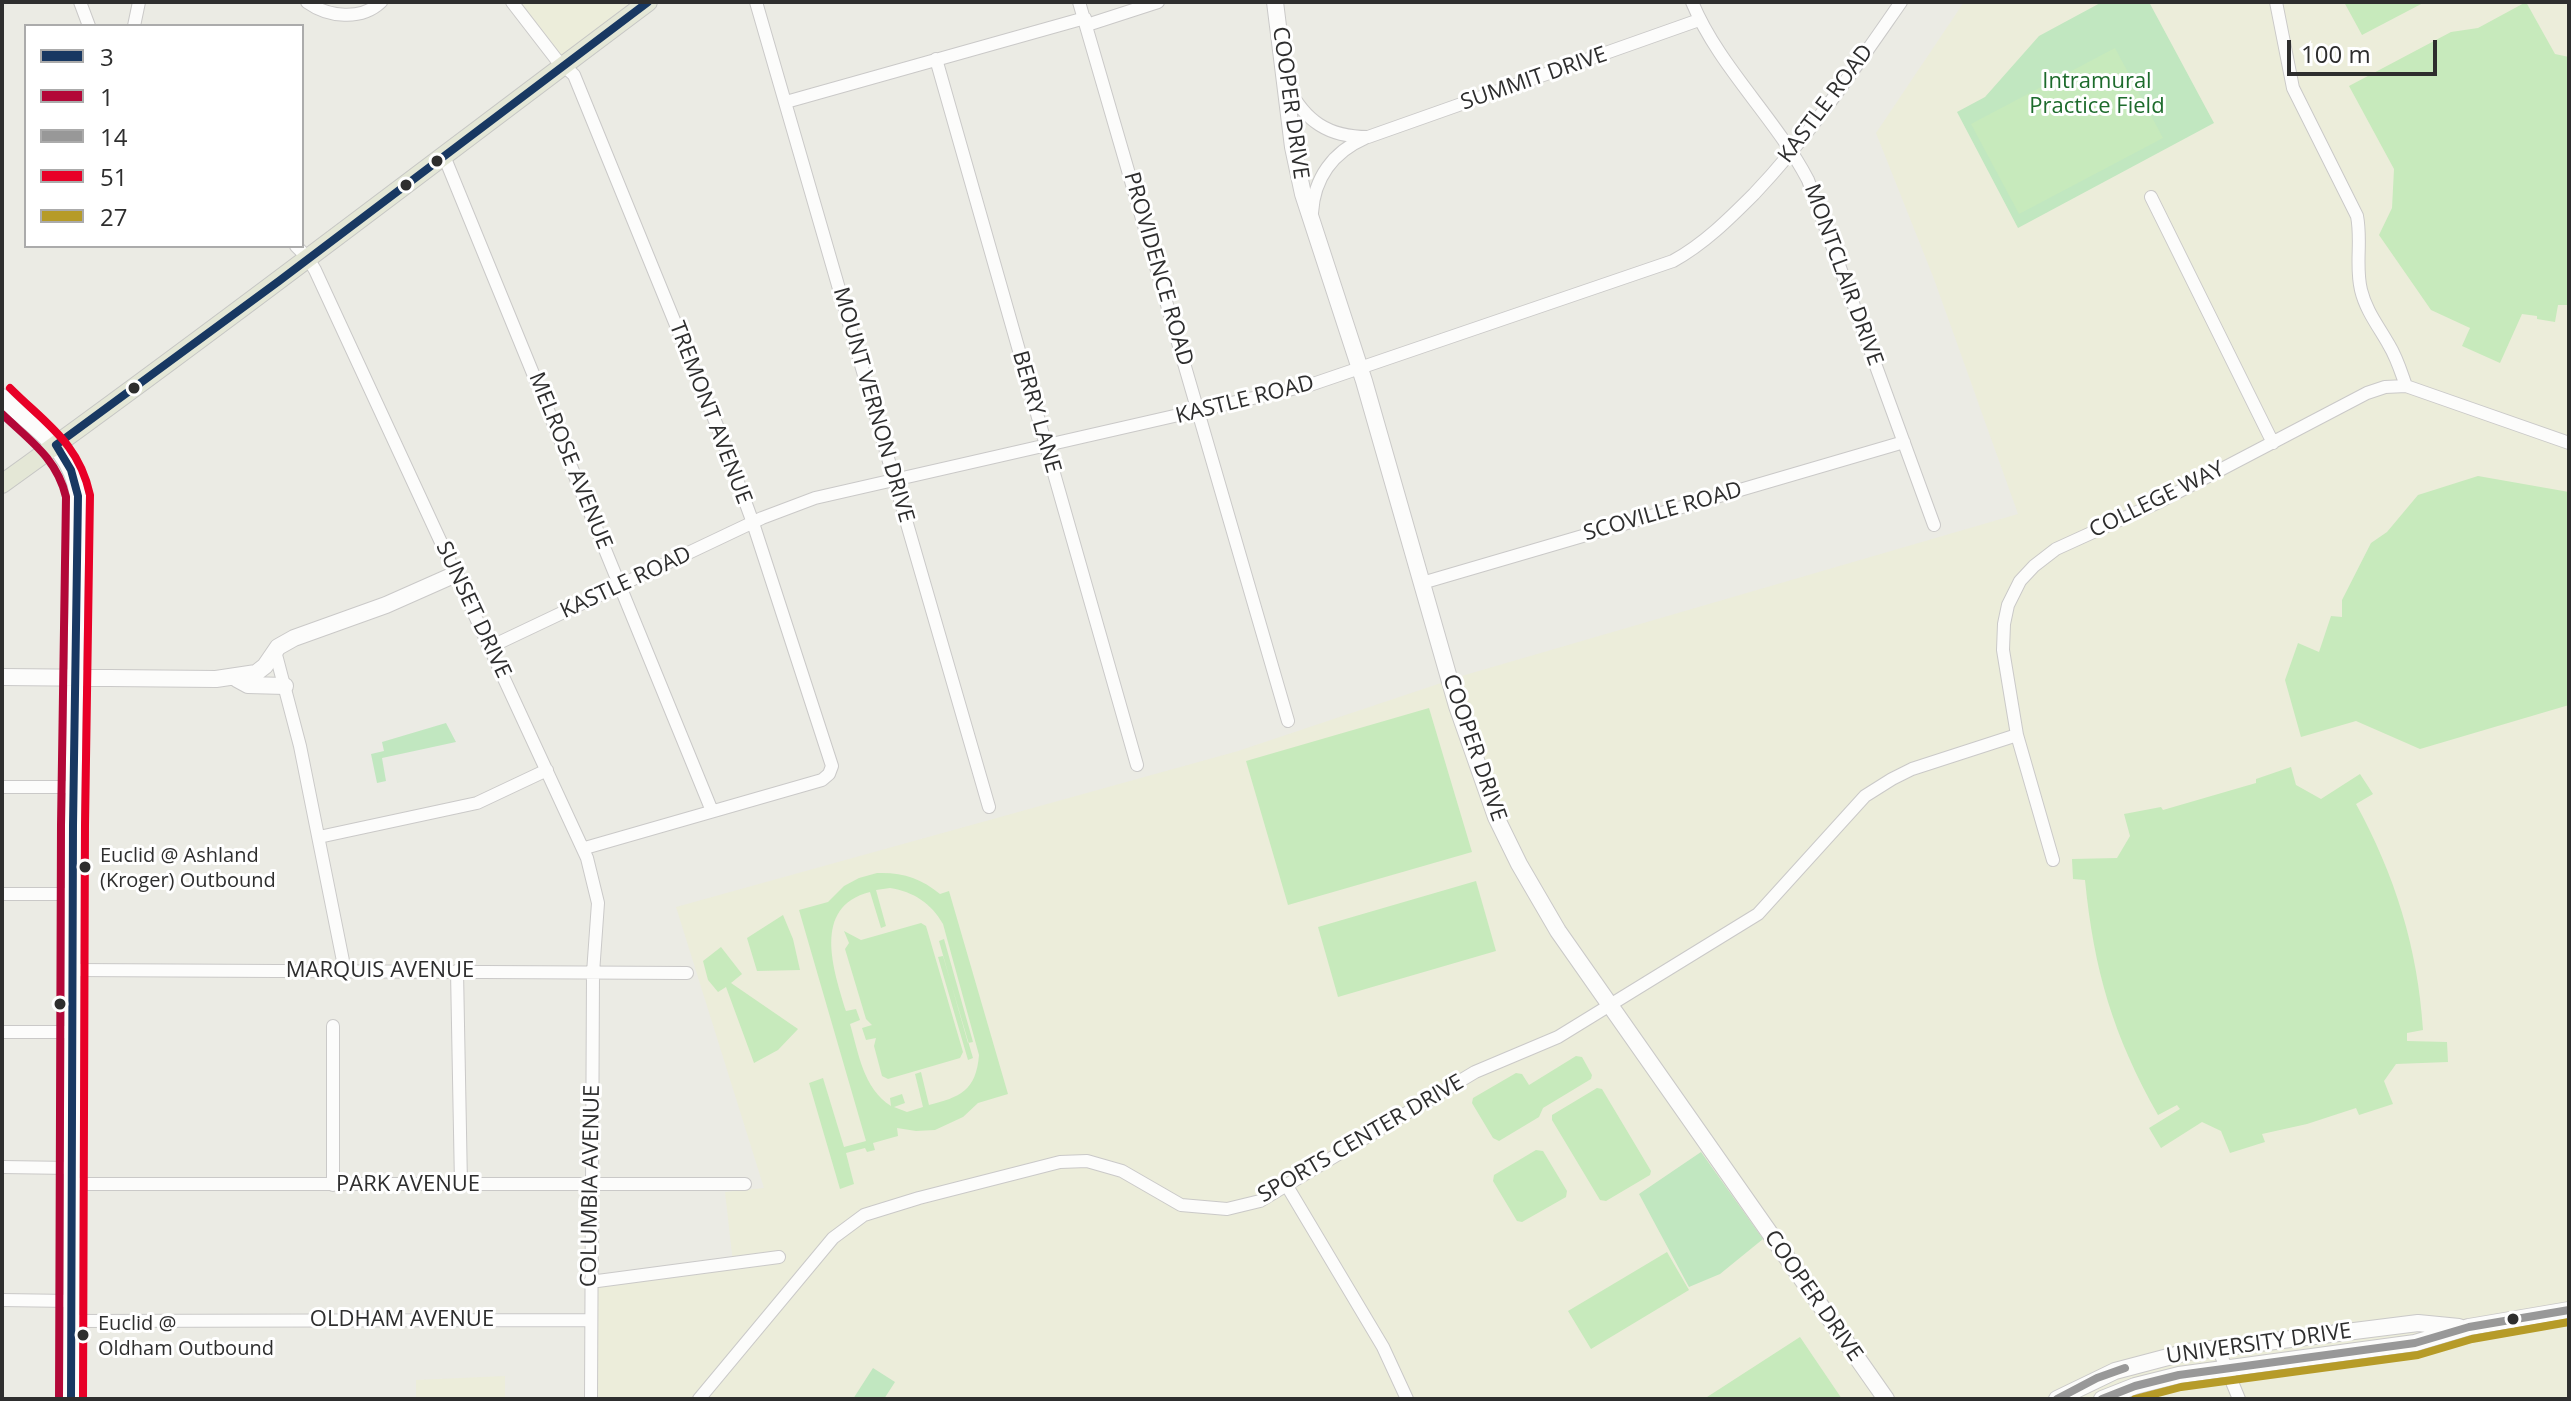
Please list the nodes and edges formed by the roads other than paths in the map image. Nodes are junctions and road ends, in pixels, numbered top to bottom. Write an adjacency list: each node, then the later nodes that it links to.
1 (80, 2): 16 (street)
2 (307, 2): 3 (street)
3 (381, 2)
4 (512, 2): 20 (street, TREMONT AVENUE)
5 (648, 2): 20 (main road)
6 (756, 2): 22 (street, MOUNT VERNON DRIVE)
7 (1079, 2): 15 (street, PROVIDENCE ROAD)
8 (1158, 2): 15 (street)
9 (1275, 2): 21 (main road, COOPER DRIVE)
10 (1692, 2): 14 (street, MONTCLAIR DRIVE)
11 (1901, 2): 24 (street, KASTLE ROAD)
12 (2276, 2): 30 (street)
13 (138, 4): 17 (street); 18 (street)
14 (1699, 20): 23 (street, SUMMIT DRIVE); 24 (street, MONTCLAIR DRIVE)
15 (1086, 22): 19 (street); 32 (street, PROVIDENCE ROAD)
16 (88, 24)
17 (124, 24)
18 (134, 24)
19 (936, 59): 22 (street); 37 (street, BERRY LANE)
20 (563, 66): 25 (main road); 40 (street, TREMONT AVENUE)
21 (1286, 84): 23 (street, SUMMIT DRIVE); 27 (main road, COOPER DRIVE)
22 (786, 102): 38 (street, MOUNT VERNON DRIVE)
23 (1368, 137): 27 (street, SUMMIT DRIVE)
24 (1791, 151): 29 (street, KASTLE ROAD); 33 (street, MONTCLAIR DRIVE)
25 (444, 156): 28 (main road); 44 (street, MELROSE AVENUE)
26 (2151, 197): 34 (street)
27 (1311, 219): 29 (main road, COOPER DRIVE)
28 (302, 252): 36 (main road); 42 (street, SUNSET DRIVE)
29 (1360, 370): 32 (street, KASTLE ROAD); 43 (main road, COOPER DRIVE)
30 (2406, 386): 34 (street, COLLEGE WAY); 35 (street, COLLEGE WAY)
31 (2, 397): 36 (main road)
32 (1199, 412): 37 (street, KASTLE ROAD); 51 (street, PROVIDENCE ROAD)
33 (1904, 442): 41 (street, MONTCLAIR DRIVE); 43 (street, SCOVILLE ROAD)
34 (2273, 443): 52 (street, COLLEGE WAY)
35 (2569, 443)
36 (56, 445): 39 (main road); 48 (main road)
37 (1046, 446): 38 (street, KASTLE ROAD); 53 (street, BERRY LANE)
38 (894, 479): 40 (street, KASTLE ROAD); 57 (street, MOUNT VERNON DRIVE)
39 (2, 484)
40 (753, 523): 44 (street, KASTLE ROAD); 58 (street, TREMONT AVENUE)
41 (1934, 525)
42 (456, 574): 45 (street, SUNSET DRIVE); 46 (main road)
43 (1422, 583): 69 (main road, COOPER DRIVE)
44 (621, 586): 45 (street, KASTLE ROAD); 58 (street, MELROSE AVENUE)
45 (490, 647): 54 (street, SUNSET DRIVE)
46 (275, 651): 49 (main road); 50 (street)
47 (2, 677): 48 (main road)
48 (74, 677): 49 (main road); 56 (main road)
49 (236, 678): 50 (main road)
50 (285, 686): 59 (street)
51 (1288, 721)
52 (2017, 735): 61 (street, COLLEGE WAY); 69 (street, SPORTS CENTER DRIVE)
53 (1137, 765)
54 (547, 770): 59 (street); 60 (street, SUNSET DRIVE)
55 (2, 787): 56 (street)
56 (74, 787): 63 (main road)
57 (989, 807)
58 (712, 811): 60 (street)
59 (319, 837): 65 (street)
60 (585, 848): 67 (street, SUNSET DRIVE)
61 (2053, 860)
62 (2, 894): 63 (street)
63 (73, 894): 64 (main road)
64 (73, 970): 65 (street, MARQUIS AVENUE); 72 (main road)
65 (345, 971): 66 (street, MARQUIS AVENUE)
66 (457, 971): 67 (street, MARQUIS AVENUE); 77 (street)
67 (593, 973): 68 (street, MARQUIS AVENUE); 78 (street, COLUMBIA AVENUE)
68 (687, 973)
69 (1609, 1005): 79 (street, SPORTS CENTER DRIVE); 94 (main road, COOPER DRIVE)
70 (333, 1026): 76 (street)
71 (2, 1032): 72 (street)
72 (72, 1032): 74 (main road)
73 (2, 1167): 74 (street, PARK AVENUE)
74 (71, 1176): 76 (street, PARK AVENUE); 83 (main road)
75 (745, 1184): 78 (street, PARK AVENUE)
76 (333, 1185): 77 (street, PARK AVENUE)
77 (461, 1185): 78 (street, PARK AVENUE)
78 (591, 1185): 81 (street, COLUMBIA AVENUE)
79 (1287, 1186): 92 (street, SPORTS CENTER DRIVE); 93 (street)
80 (779, 1257): 81 (street)
81 (590, 1282): 85 (street, COLUMBIA AVENUE)
82 (2, 1300): 83 (street)
83 (70, 1301): 86 (main road)
84 (2569, 1310): 87 (main road, UNIVERSITY DRIVE)
85 (590, 1320): 86 (street, OLDHAM AVENUE); 91 (street, COLUMBIA AVENUE)
86 (70, 1321): 90 (main road)
87 (2469, 1327): 88 (main road, UNIVERSITY DRIVE); 89 (main road, UNIVERSITY DRIVE)
88 (2218, 1348): 89 (street); 95 (main road, UNIVERSITY DRIVE)
89 (2226, 1368): 96 (main road, UNIVERSITY DRIVE); 97 (street)
90 (71, 1399)
91 (591, 1399)
92 (699, 1399)
93 (1407, 1399)
94 (1886, 1399)
95 (2057, 1399)
96 (2102, 1399)
97 (2239, 1399)

